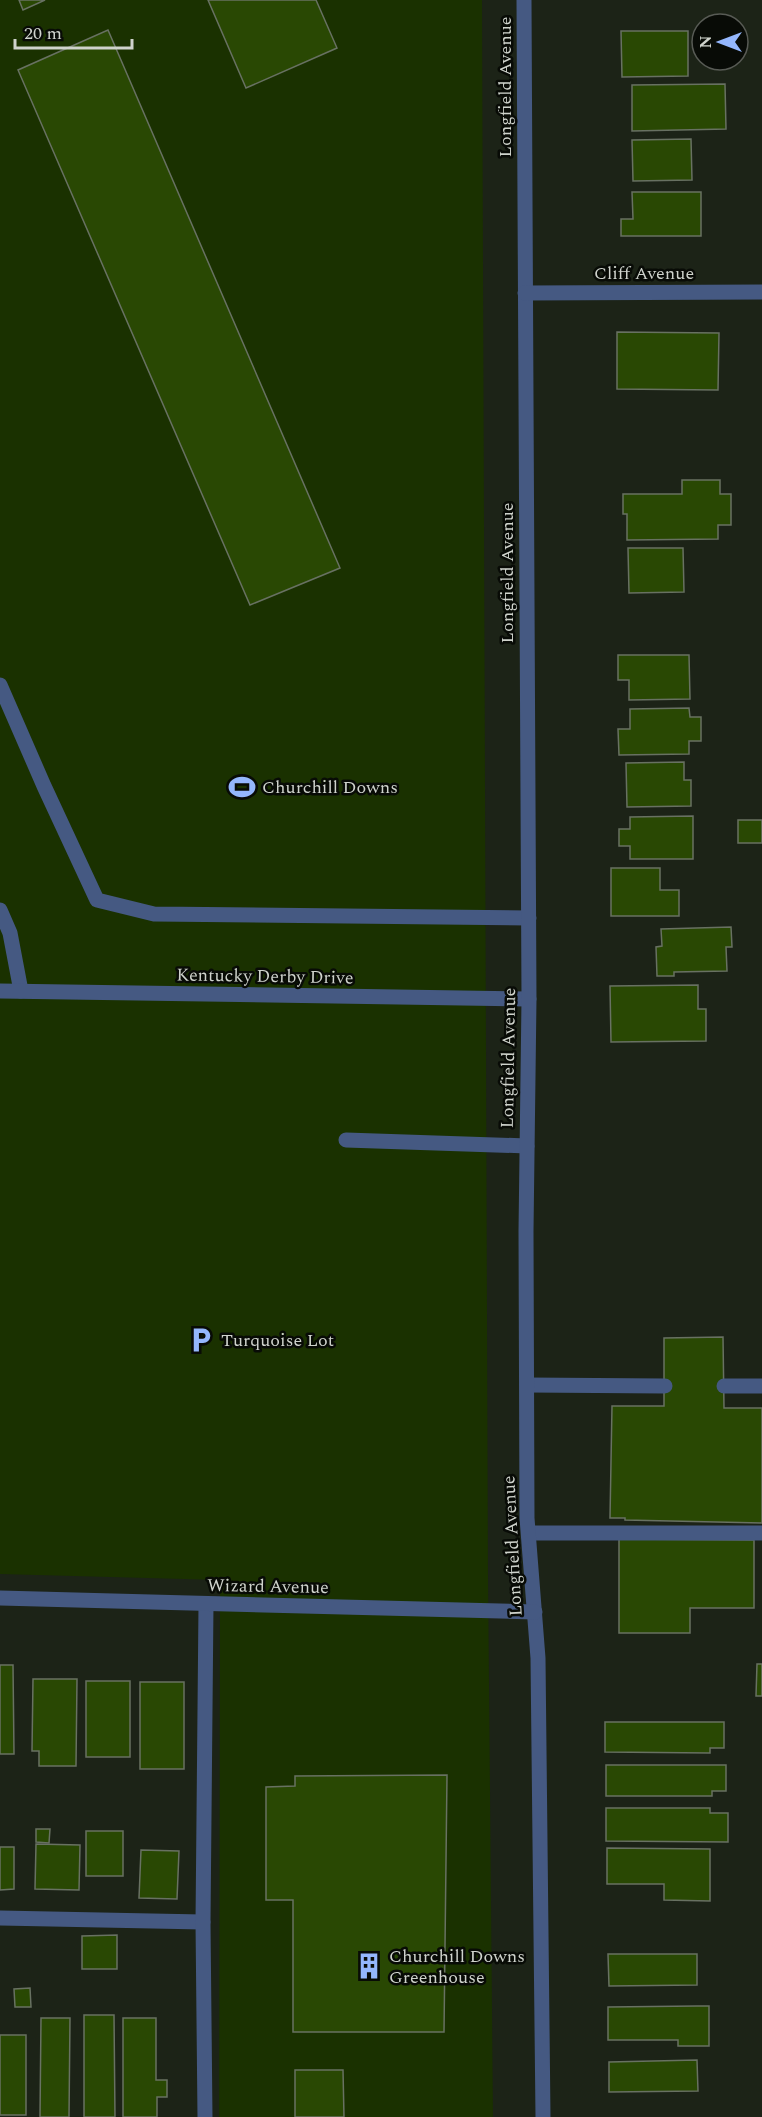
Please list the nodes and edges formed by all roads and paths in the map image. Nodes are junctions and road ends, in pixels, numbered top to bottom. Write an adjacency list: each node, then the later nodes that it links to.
1 (524, 0): 3 (street, Longfield Avenue)
2 (762, 292): 3 (street, Cliff Avenue)
3 (525, 293): 6 (street, Longfield Avenue)
4 (0, 685): 6 (street)
5 (0, 910): 8 (street)
6 (528, 918): 9 (street, Longfield Avenue)
7 (0, 991): 8 (street, Kentucky Derby Drive)
8 (21, 991): 9 (street, Kentucky Derby Drive)
9 (529, 999): 11 (street, Longfield Avenue)
10 (346, 1140): 11 (street)
11 (526, 1146): 12 (street, Longfield Avenue)
12 (526, 1384): 13 (street); 16 (street, Longfield Avenue)
13 (665, 1386)
14 (724, 1386): 15 (street)
15 (762, 1386)
16 (528, 1533): 17 (street); 20 (street, Longfield Avenue)
17 (762, 1533)
18 (0, 1598): 19 (street, Wizard Avenue)
19 (206, 1604): 20 (street, Wizard Avenue); 22 (street)
20 (535, 1612): 24 (street, Longfield Avenue)
21 (0, 1918): 22 (street)
22 (203, 1922): 23 (street)
23 (205, 2117)
24 (543, 2117)

